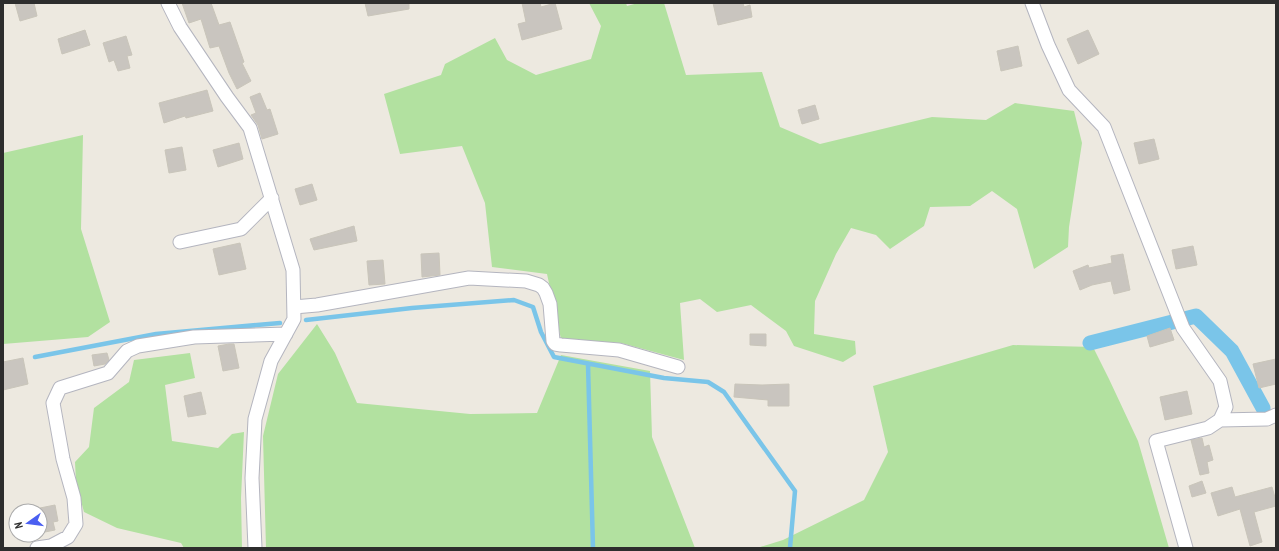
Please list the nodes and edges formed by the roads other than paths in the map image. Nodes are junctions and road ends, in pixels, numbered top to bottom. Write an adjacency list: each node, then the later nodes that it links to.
1 (168, 3): 3 (street)
2 (1032, 3): 9 (street)
3 (272, 198): 4 (street); 5 (street)
4 (180, 242)
5 (294, 307): 6 (street); 7 (street)
6 (286, 334): 10 (street); 11 (street)
7 (678, 367)
8 (1276, 415): 9 (street)
9 (1220, 420): 12 (street)
10 (37, 548)
11 (255, 548)
12 (1186, 548)

